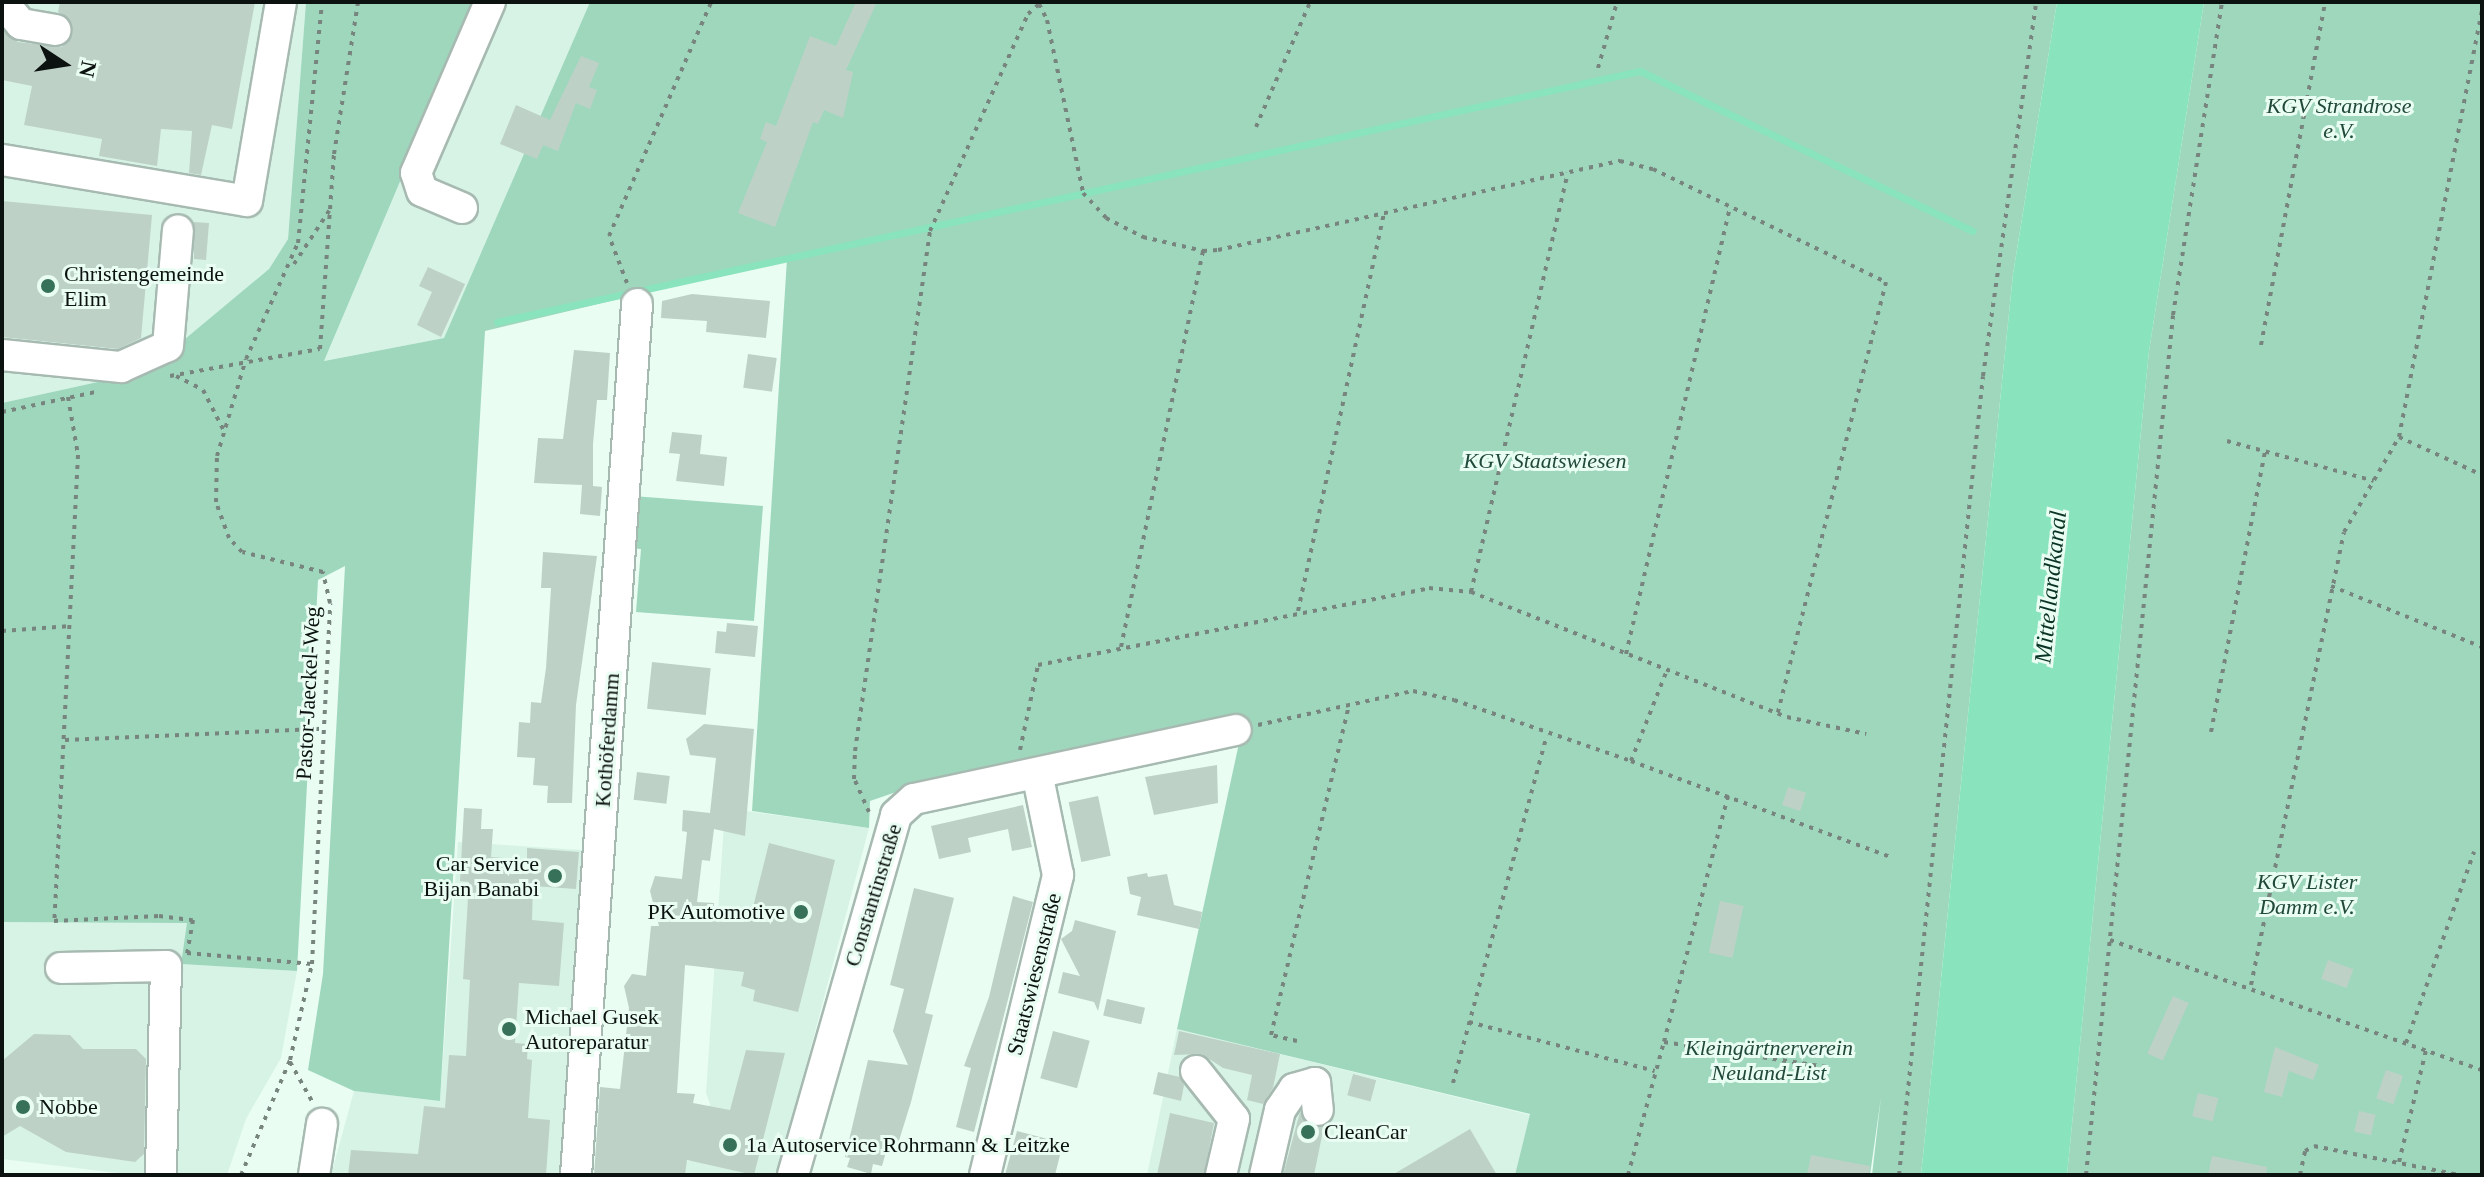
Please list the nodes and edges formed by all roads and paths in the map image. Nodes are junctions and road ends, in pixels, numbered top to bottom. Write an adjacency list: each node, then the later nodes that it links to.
1 (3, 2): 13 (street)
2 (281, 2): 16 (street)
3 (322, 2): 24 (path, Pastor-Jaeckel-Weg)
4 (358, 2): 20 (path)
5 (490, 2): 19 (street)
6 (711, 2): 25 (path)
7 (1310, 2): 15 (path)
8 (1617, 2): 14 (path)
9 (2036, 2): 87 (path)
10 (2222, 2): 60 (path)
11 (2325, 2): 26 (path)
12 (2482, 11): 32 (path)
13 (55, 30)
14 (1598, 68)
15 (1256, 127)
16 (2, 160)
17 (1568, 173): 18 (path); 21 (path); 38 (path)
18 (1730, 207): 44 (path); 47 (path)
19 (462, 208)
20 (330, 209): 24 (path); 28 (path)
21 (1384, 214): 23 (path); 39 (path)
22 (178, 230): 27 (street)
23 (1203, 251): 42 (path); 57 (path)
24 (292, 267): 28 (path, Pastor-Jaeckel-Weg)
25 (633, 297): 81 (street, Kothöferdamm)
26 (2261, 345)
27 (2, 355)
28 (246, 359): 31 (path, Pastor-Jaeckel-Weg)
29 (174, 375): 31 (path)
30 (68, 397): 40 (path)
31 (223, 429): 48 (path, Pastor-Jaeckel-Weg)
32 (2399, 437): 35 (path); 36 (path)
33 (2227, 441): 34 (path)
34 (2265, 451): 36 (path); 50 (path)
35 (2482, 475)
36 (2374, 481): 37 (path)
37 (2331, 586): 43 (path); 63 (path)
38 (1471, 592): 39 (path); 44 (path)
39 (1298, 612): 42 (path)
40 (71, 626): 41 (path); 53 (path)
41 (2, 631)
42 (1121, 647): 55 (path)
43 (2482, 647)
44 (1626, 654): 45 (path)
45 (1667, 670): 47 (path); 54 (path)
46 (1349, 705): 49 (path); 52 (path); 65 (path)
47 (1778, 713): 51 (path)
48 (322, 729): 53 (path); 61 (path, Pastor-Jaeckel-Weg)
49 (1236, 730): 55 (street, Constantinstraße)
50 (2211, 732)
51 (1866, 734)
52 (1547, 735): 54 (path); 64 (path)
53 (65, 740): 61 (path)
54 (1631, 761): 56 (path)
55 (1028, 775): 57 (street, Constantinstraße); 83 (street, Staatswiesenstraße)
56 (1728, 796): 59 (path); 66 (path)
57 (888, 836): 82 (street, Constantinstraße)
58 (2474, 852): 67 (path)
59 (1891, 857)
60 (2110, 940): 63 (path); 88 (path)
61 (312, 964): 69 (path, Pastor-Jaeckel-Weg)
62 (61, 968): 78 (street)
63 (2251, 985): 67 (path)
64 (1469, 1022): 73 (path); 74 (path)
65 (1297, 1041)
66 (1664, 1042): 70 (path); 73 (path)
67 (2406, 1043): 68 (path)
68 (2426, 1050): 71 (path); 77 (path)
69 (290, 1060): 76 (path); 79 (path, Pastor-Jaeckel-Weg)
70 (1826, 1067)
71 (2482, 1070)
72 (1196, 1071): 84 (street)
73 (1655, 1071): 86 (path)
74 (1453, 1083)
75 (1318, 1110): 85 (street)
76 (322, 1124): 80 (street)
77 (2399, 1162): 89 (path); 90 (path)
78 (161, 1175)
79 (241, 1175)
80 (314, 1175)
81 (576, 1175)
82 (793, 1175)
83 (985, 1175)
84 (1221, 1175)
85 (1265, 1175)
86 (1628, 1175)
87 (1899, 1175)
88 (2086, 1175)
89 (2300, 1175)
90 (2459, 1175)

